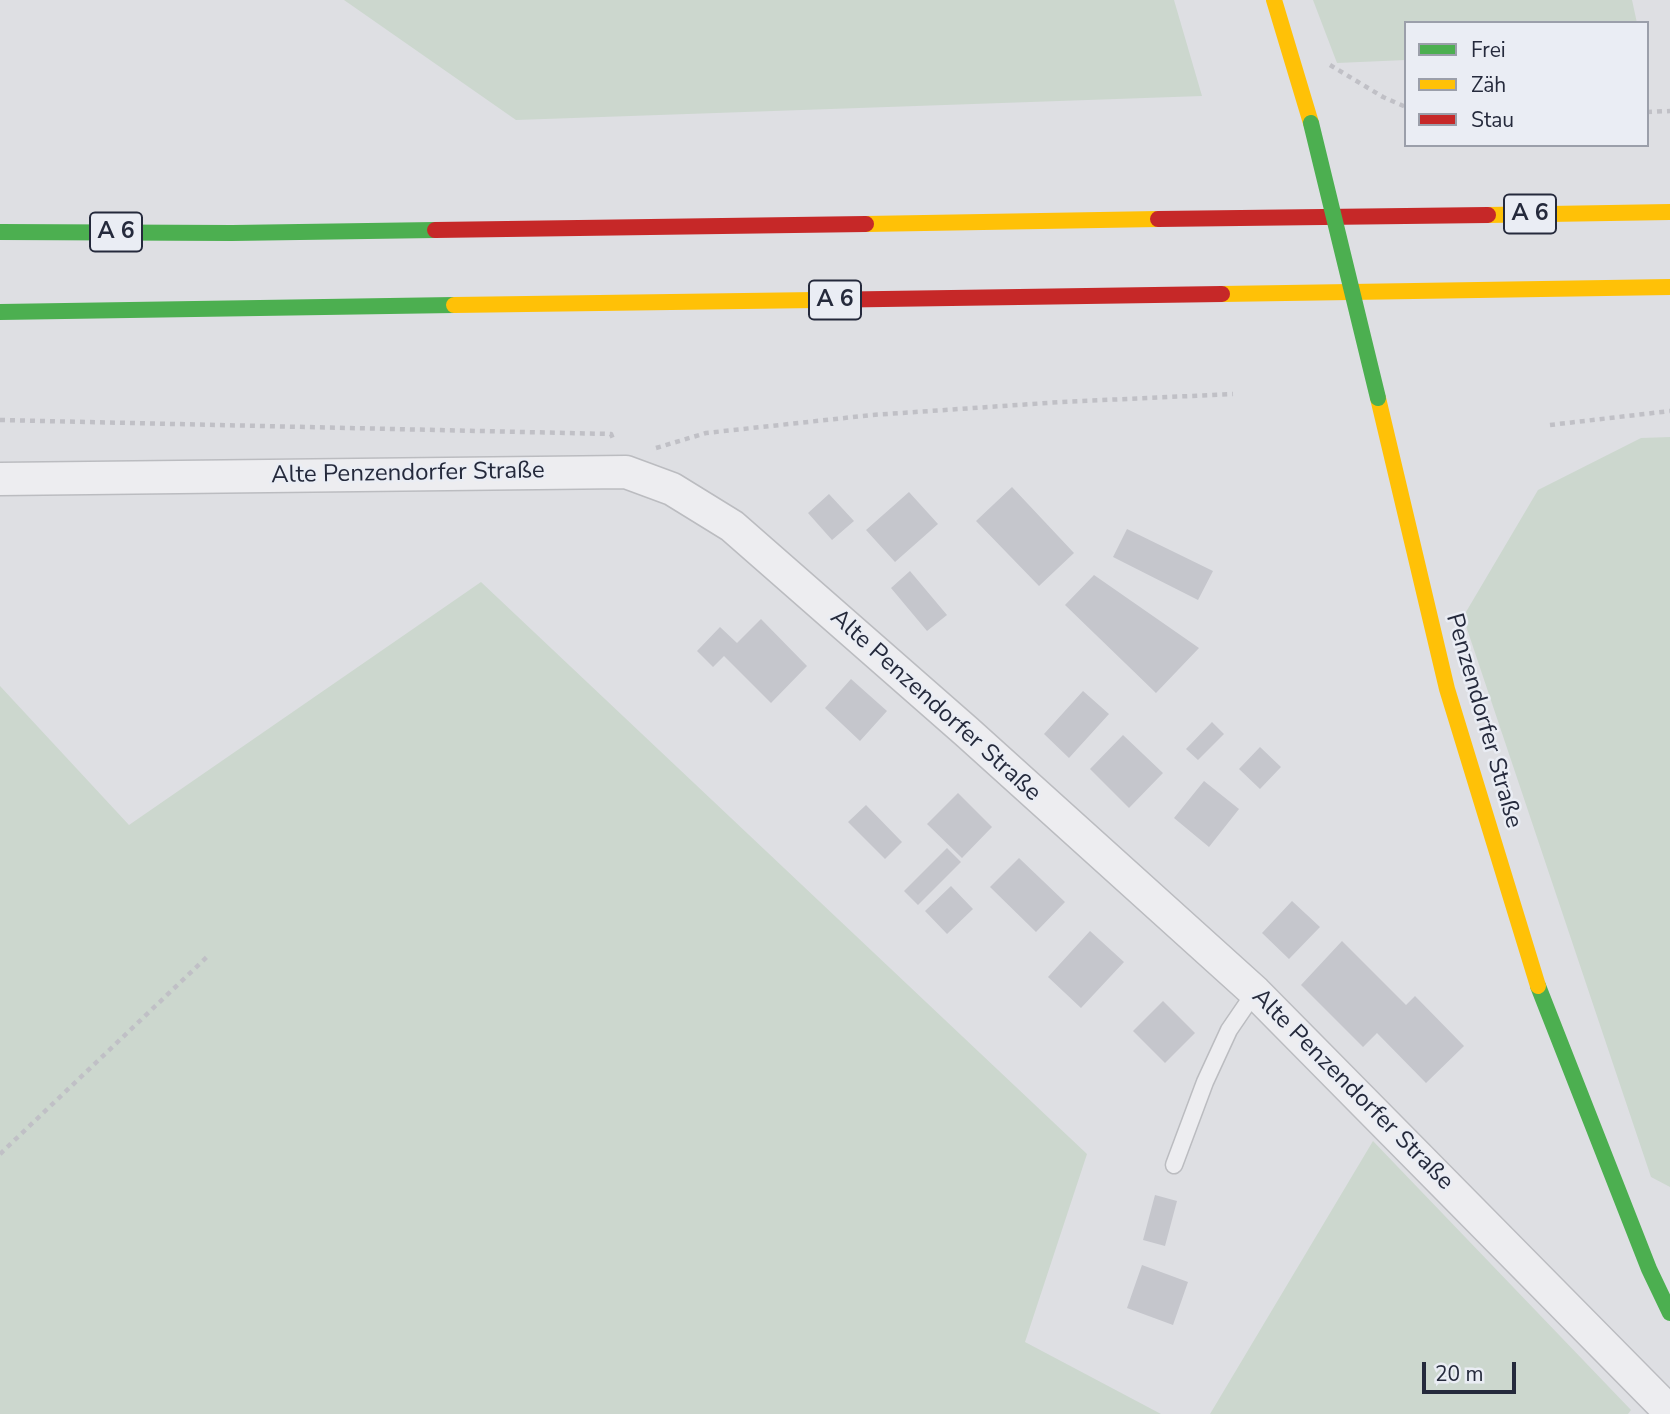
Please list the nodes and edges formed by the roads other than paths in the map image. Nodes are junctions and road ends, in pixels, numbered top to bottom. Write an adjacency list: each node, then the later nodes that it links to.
1 (1274, 0): 9 (main road, Penzendorfer Straße, bridge)
2 (1670, 212): 3 (main road, A 6)
3 (0, 232)
4 (1670, 287): 5 (main road, A 6)
5 (0, 312)
6 (0, 479): 7 (street, Alte Penzendorfer Straße)
7 (1255, 992): 8 (lane); 10 (street, Alte Penzendorfer Straße)
8 (1174, 1165)
9 (1670, 1313)
10 (1670, 1407)

